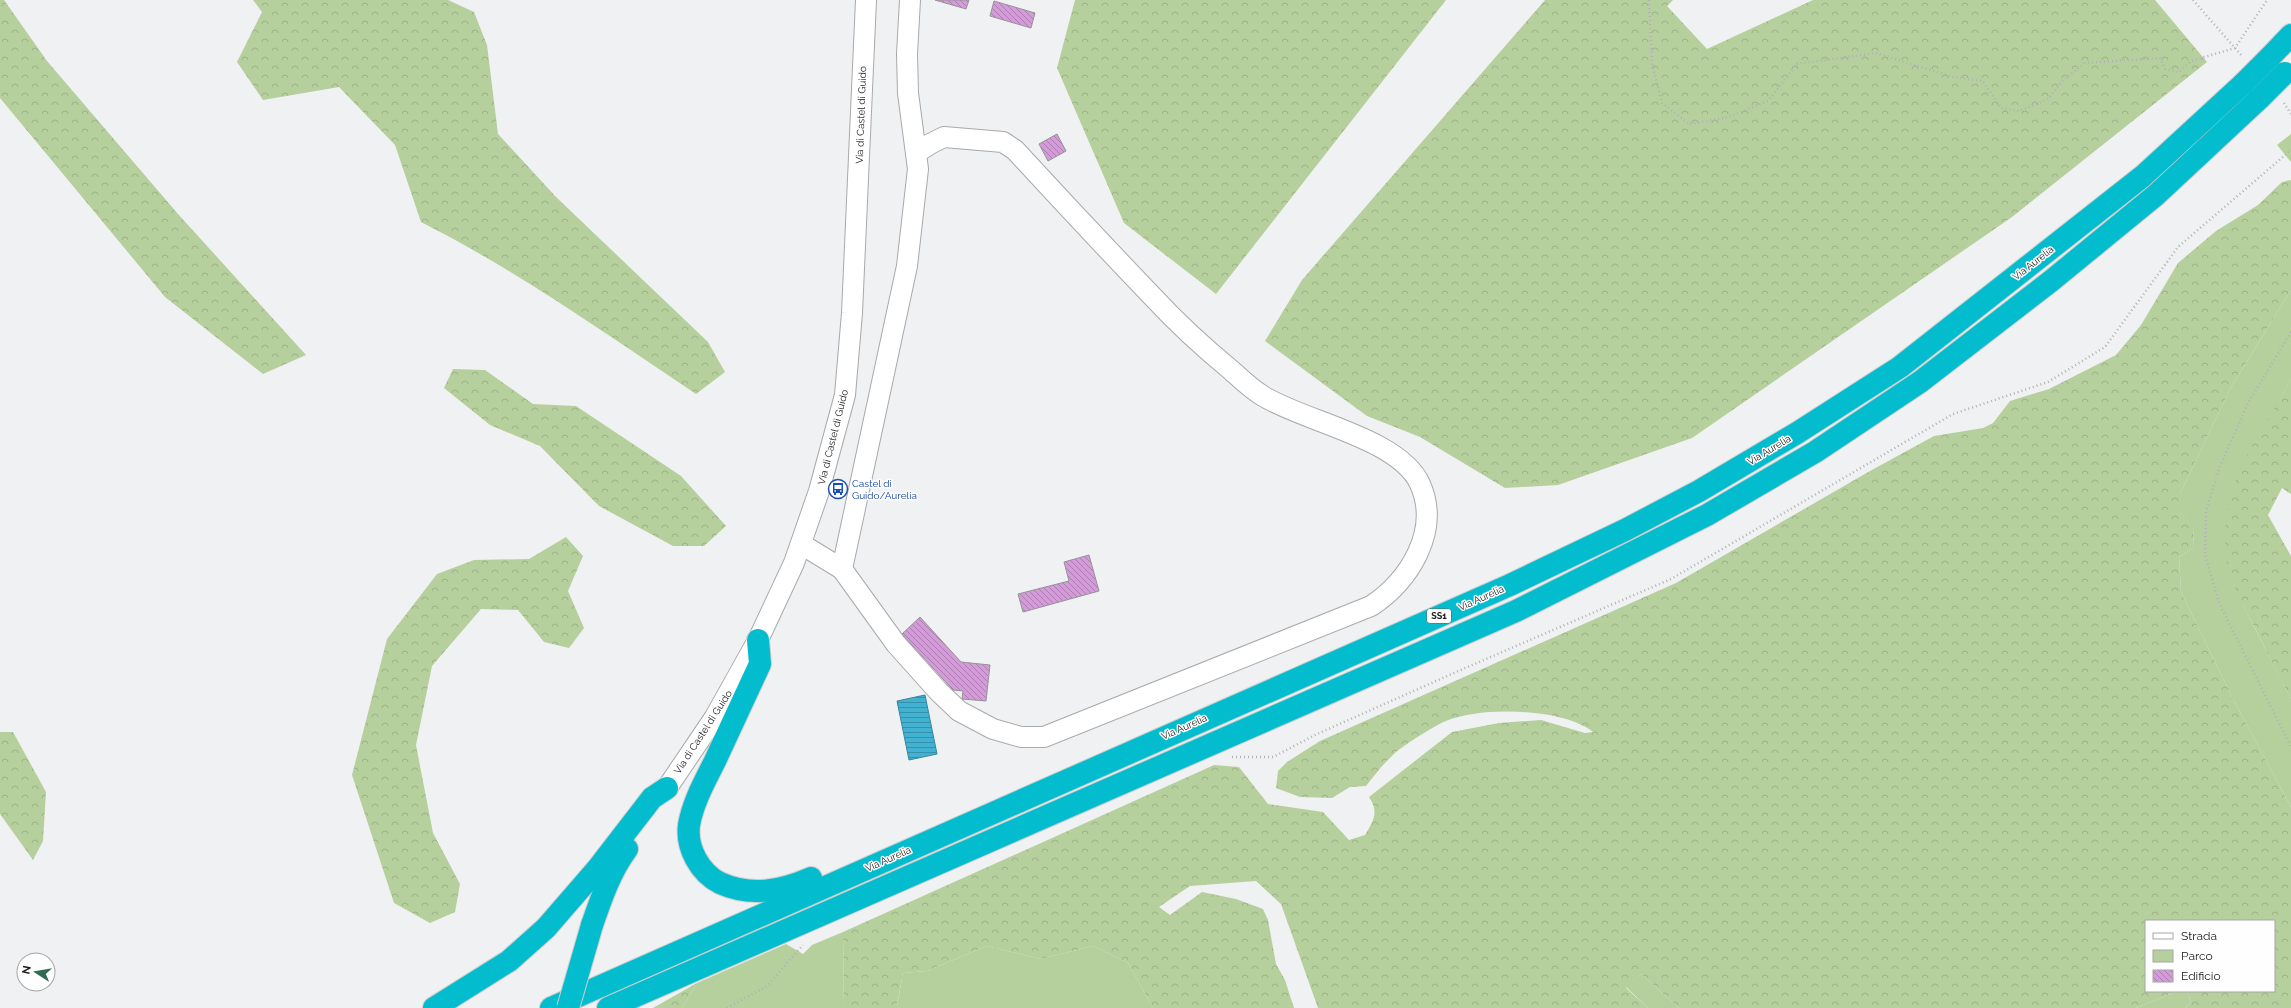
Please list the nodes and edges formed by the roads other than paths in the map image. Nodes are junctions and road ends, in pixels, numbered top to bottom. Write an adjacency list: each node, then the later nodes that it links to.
1 (866, 0): 6 (street, Via di Castel di Guido)
2 (910, 0): 5 (street)
3 (2291, 35): 9 (highway, Via Aurelia / SS1, bridge)
4 (2288, 70): 14 (highway, SS1, bridge)
5 (916, 154): 7 (street); 7 (street)
6 (801, 544): 7 (street); 8 (street, Via di Castel di Guido)
7 (842, 569)
8 (758, 640): 9 (highway); 10 (street, Via di Castel di Guido)
9 (1168, 734): 12 (highway, Via Aurelia / SS1)
10 (666, 788): 11 (highway); 13 (highway, bridge)
11 (434, 1008)
12 (551, 1008)
13 (568, 1008)
14 (608, 1008)

